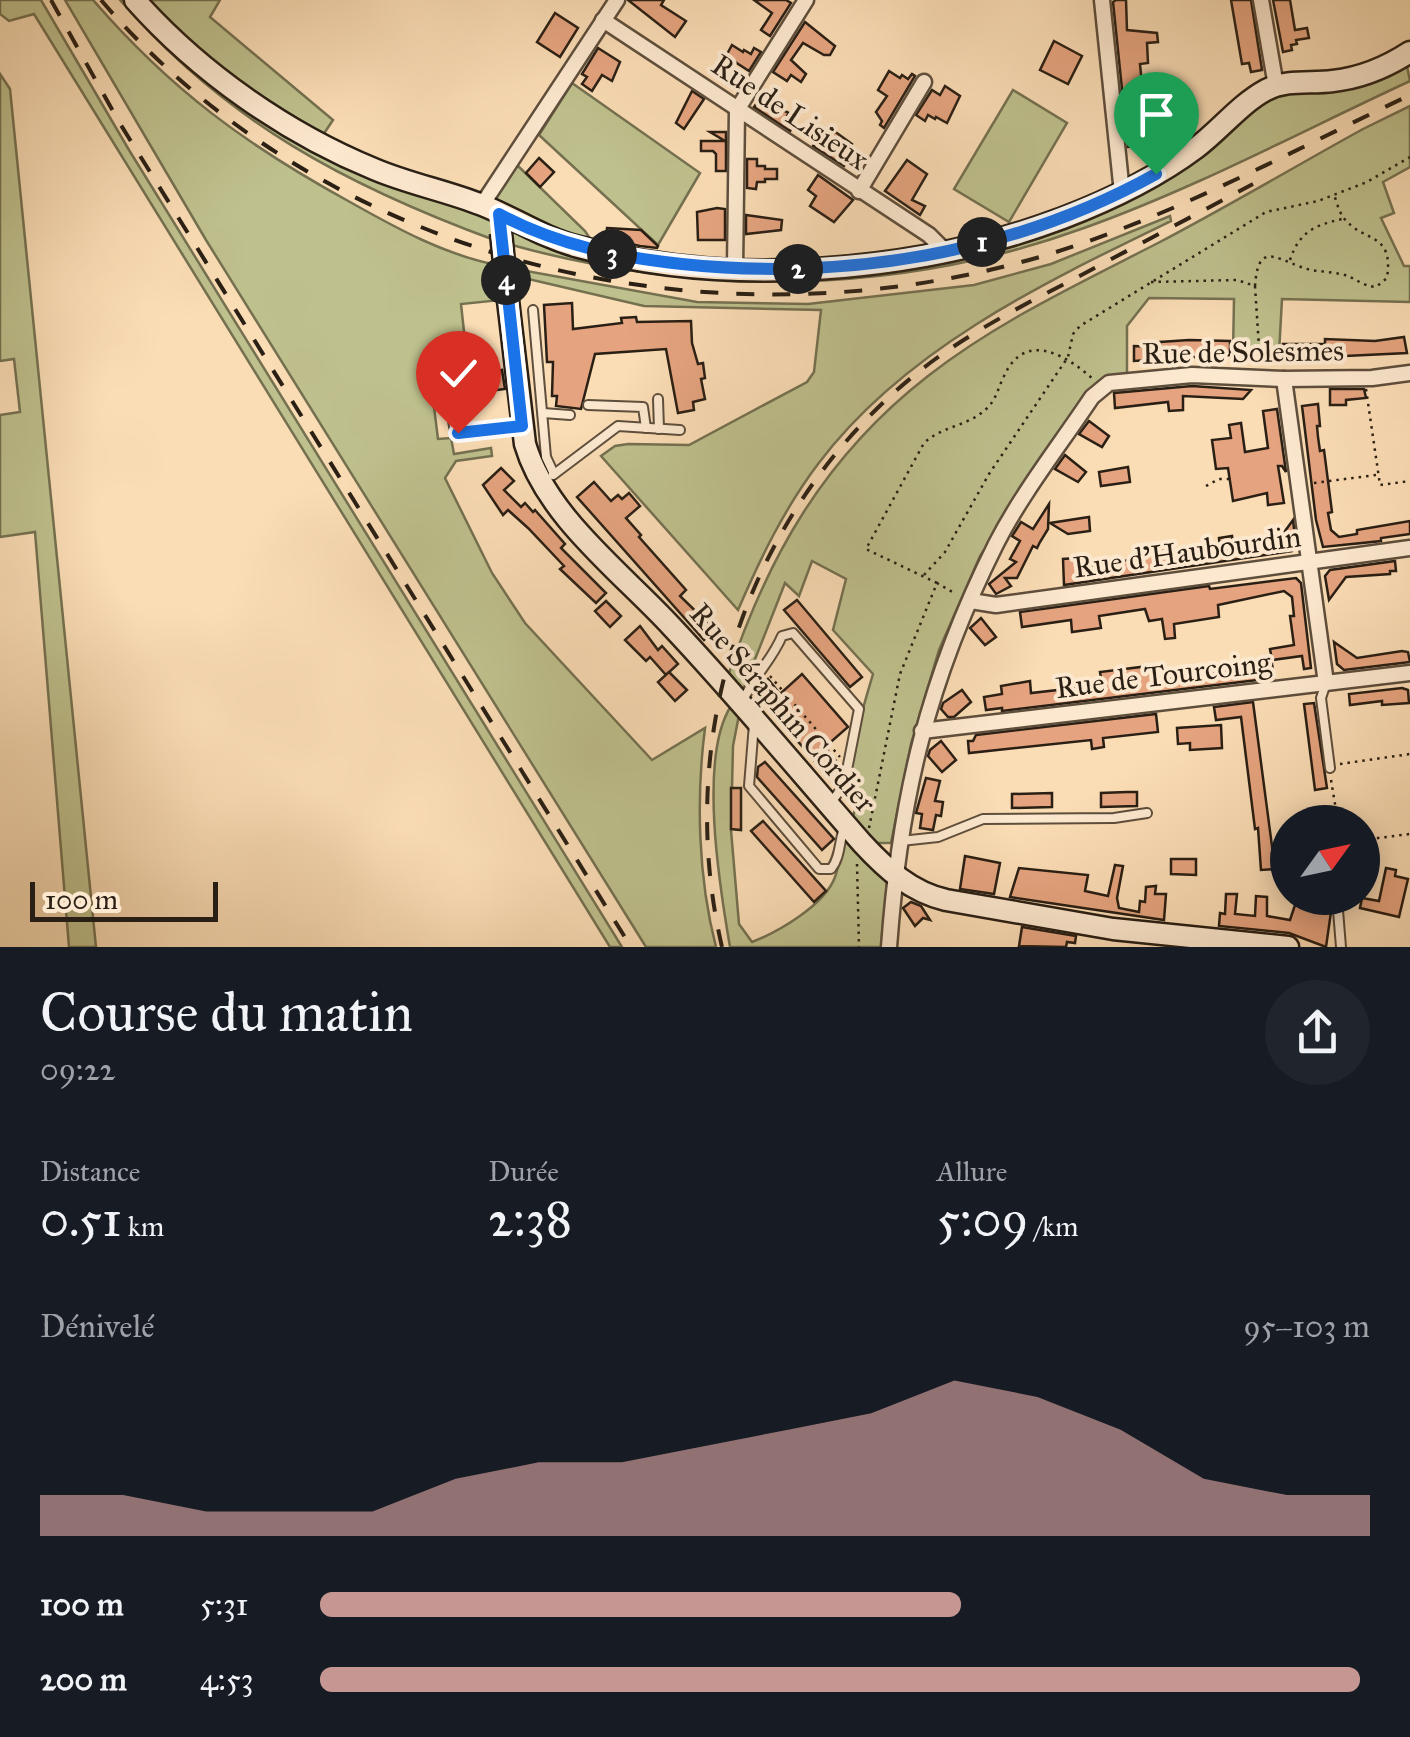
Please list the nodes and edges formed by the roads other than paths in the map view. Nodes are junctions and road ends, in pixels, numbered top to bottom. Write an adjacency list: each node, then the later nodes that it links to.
1 (135, 0): 13 (street)
2 (617, 0): 6 (street)
3 (806, 0): 10 (street)
4 (1102, 0): 12 (street)
5 (1261, 0): 9 (street)
6 (603, 20): 10 (street, Rue de Lisieux); 13 (street)
7 (1410, 52): 9 (street)
8 (924, 82): 11 (street)
9 (1276, 86): 12 (street)
10 (738, 110): 11 (street, Rue de Lisieux); 15 (street)
11 (859, 191): 14 (street, Rue de Lisieux)
12 (1122, 193): 14 (street)
13 (494, 217): 15 (street); 24 (street, Rue Séraphin Cordier, bridge)
14 (945, 251): 15 (street)
15 (735, 270)
16 (533, 310): 22 (lane)
17 (1410, 373): 18 (street, Rue de Solesmes)
18 (1284, 379): 30 (street); 31 (street, Rue de Solesmes)
19 (448, 392): 24 (lane)
20 (658, 399): 26 (lane)
21 (588, 406): 25 (lane)
22 (543, 413): 23 (lane); 28 (lane)
23 (570, 414)
24 (522, 426): 28 (street, Rue Séraphin Cordier)
25 (646, 428): 26 (lane); 28 (lane)
26 (658, 428): 27 (lane)
27 (680, 430)
28 (548, 480): 34 (street, Rue Séraphin Cordier)
29 (1410, 548): 30 (street, Rue d'Haubourdin)
30 (1309, 563): 31 (street, Rue d'Haubourdin); 33 (street)
31 (971, 601): 35 (street, Rue de Solesmes)
32 (1410, 673): 33 (street, Rue de Tourcoing)
33 (1326, 683): 35 (street, Rue de Tourcoing); 36 (lane)
34 (748, 713): 37 (street, Rue Séraphin Cordier); 37 (lane); 39 (lane)
35 (922, 730): 40 (street, Rue de Solesmes)
36 (1330, 768)
37 (829, 805): 39 (street, Rue Séraphin Cordier)
38 (1147, 813): 40 (lane)
39 (845, 824): 41 (street, Rue Séraphin Cordier)
40 (900, 841): 41 (street, Rue de Solesmes)
41 (894, 875): 43 (street, Rue Séraphin Cordier); 45 (street, Rue de Solesmes)
42 (1338, 915): 46 (lane)
43 (1113, 938): 44 (street, Rue Séraphin Cordier)
44 (1277, 946)
45 (889, 947)
46 (1341, 947)

